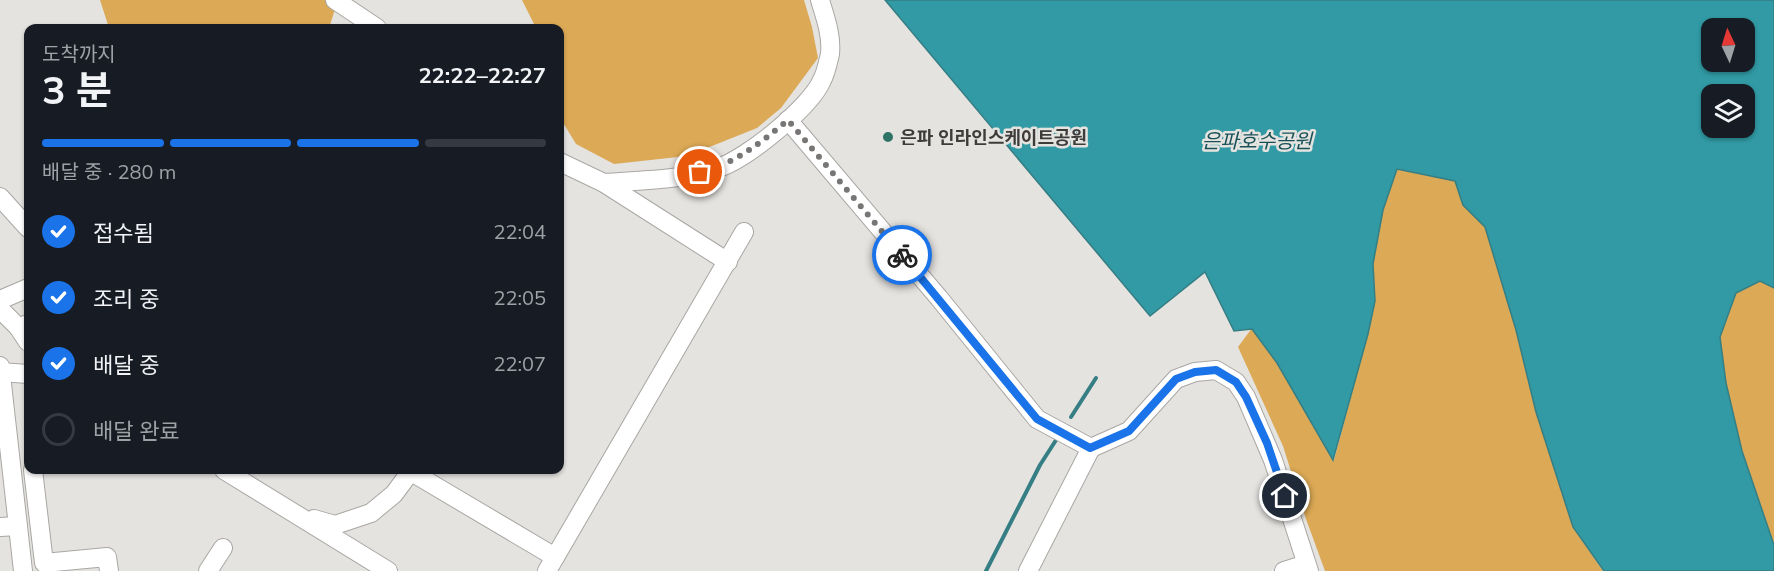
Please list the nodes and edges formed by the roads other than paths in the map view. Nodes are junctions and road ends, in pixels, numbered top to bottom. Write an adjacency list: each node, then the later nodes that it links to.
1 (335, 0): 3 (street)
2 (820, 0): 4 (street)
3 (371, 24)
4 (788, 120): 6 (street); 17 (street)
5 (564, 164): 6 (street)
6 (604, 183): 10 (street)
7 (0, 197): 8 (street)
8 (24, 224)
9 (744, 232): 10 (street)
10 (728, 262): 26 (street)
11 (24, 290): 12 (street)
12 (0, 300)
13 (0, 309): 14 (street)
14 (24, 330)
15 (0, 370): 16 (street); 18 (street)
16 (24, 373)
17 (1090, 448): 27 (street); 32 (street)
18 (6, 473): 24 (street)
19 (33, 474): 29 (street)
20 (231, 474): 23 (street)
21 (407, 474): 23 (street)
22 (416, 474): 26 (street)
23 (302, 516): 31 (street)
24 (9, 526): 28 (street)
25 (223, 548): 30 (street)
26 (551, 564)
27 (1308, 568): 33 (street)
28 (23, 571)
29 (109, 571)
30 (208, 571)
31 (388, 571)
32 (1028, 571)
33 (1284, 571)

